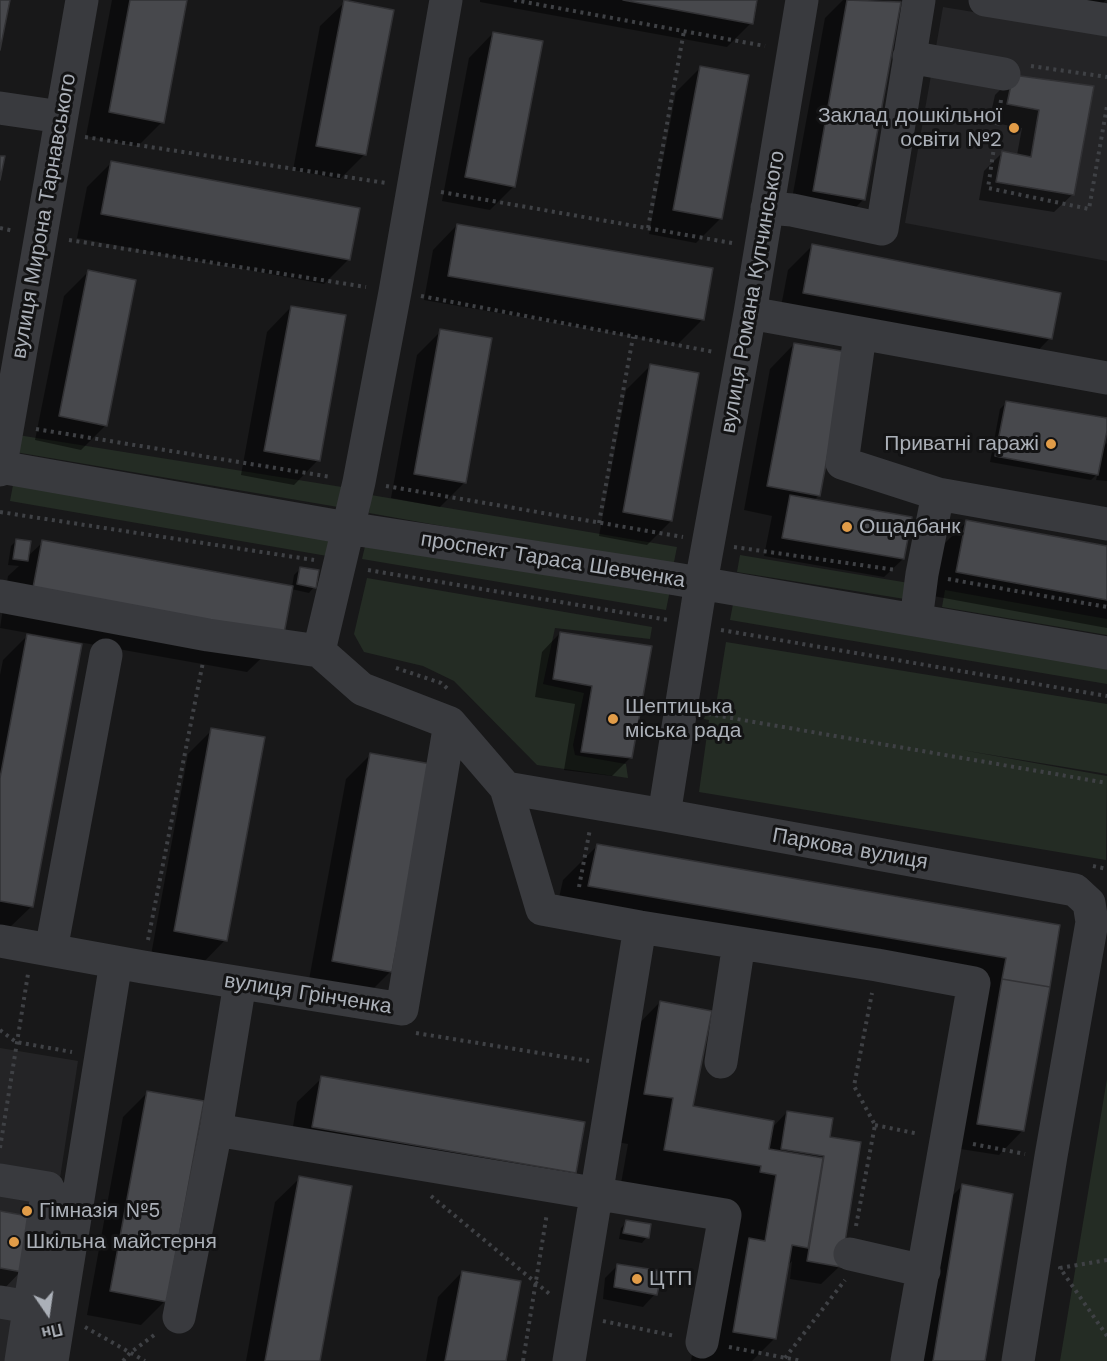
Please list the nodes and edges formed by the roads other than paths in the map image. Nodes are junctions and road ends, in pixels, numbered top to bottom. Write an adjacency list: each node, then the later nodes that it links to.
1 (82, 0): 10 (street, вулиця Мирона Тарнавського)
2 (446, 0): 18 (street)
3 (802, 0): 11 (street, вулиця Романа Купчинського)
4 (919, 0): 7 (street)
5 (985, 0): 6 (street)
6 (1107, 20)
7 (909, 57): 8 (street); 11 (street)
8 (1004, 74)
9 (0, 108): 10 (street)
10 (61, 117): 15 (street, вулиця Мирона Тарнавського)
11 (767, 208): 12 (street, вулиця Романа Купчинського)
12 (750, 313): 13 (street); 19 (street, вулиця Романа Купчинського)
13 (860, 335): 14 (street); 16 (street)
14 (1107, 378)
15 (0, 468): 18 (street, проспект Тараса Шевченка)
16 (938, 495): 17 (street); 21 (street)
17 (1107, 524)
18 (347, 528): 19 (street, проспект Тараса Шевченка); 22 (street)
19 (701, 583): 21 (street, проспект Тараса Шевченка); 27 (street, вулиця Романа Купчинського)
20 (0, 596): 22 (street)
21 (916, 620): 23 (street, проспект Тараса Шевченка)
22 (319, 651): 25 (street)
23 (1107, 653)
24 (105, 655): 31 (street)
25 (450, 723): 26 (street); 33 (street, вулиця Грінченка)
26 (506, 788): 27 (street, Паркова вулиця); 28 (street)
27 (664, 814): 47 (street, Паркова вулиця)
28 (640, 927): 30 (street); 37 (street)
29 (0, 942): 31 (street, вулиця Грінченка)
30 (739, 943): 34 (street); 39 (street)
31 (42, 948): 32 (street, вулиця Грінченка)
32 (129, 965): 33 (street, вулиця Грінченка); 44 (street)
33 (240, 983): 35 (street)
34 (721, 1062)
35 (216, 1130): 37 (street); 41 (street)
36 (0, 1180): 40 (street)
37 (598, 1193): 42 (street); 45 (street)
38 (850, 1254): 39 (street)
39 (924, 1270): 46 (street)
40 (14, 1305): 43 (street)
41 (179, 1317)
42 (702, 1342)
43 (21, 1361)
44 (52, 1361)
45 (570, 1361)
46 (908, 1361)
47 (1018, 1361)

